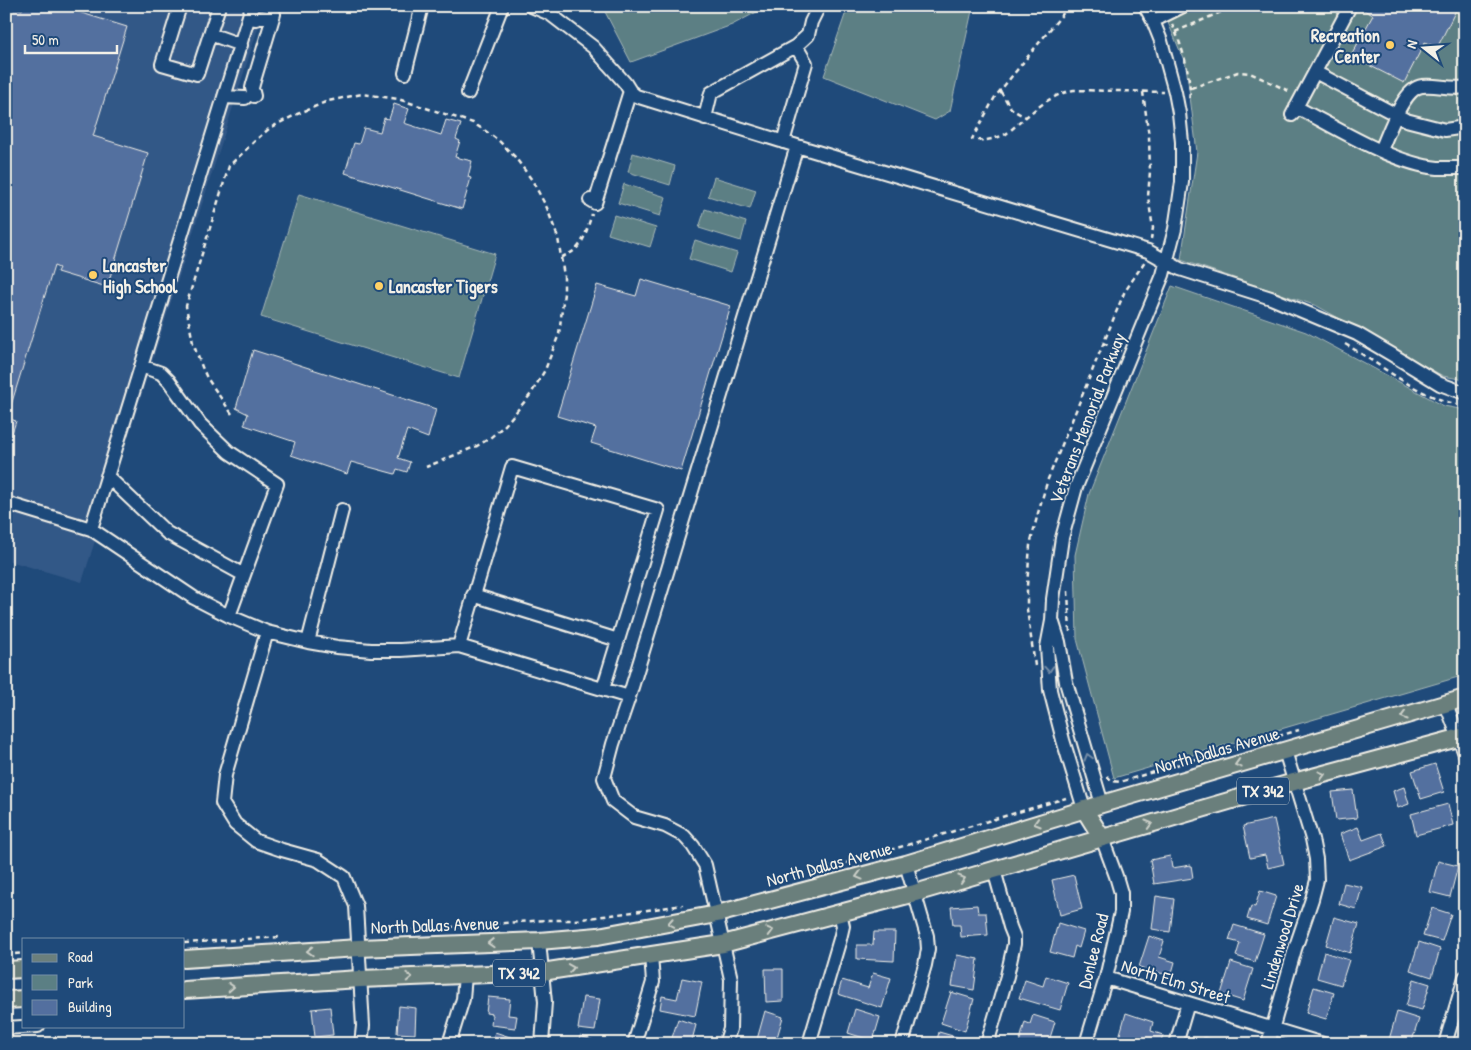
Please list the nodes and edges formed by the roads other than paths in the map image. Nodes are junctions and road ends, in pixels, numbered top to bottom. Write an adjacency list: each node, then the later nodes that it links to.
1 (180, 6): 12 (street)
2 (219, 6): 12 (street)
3 (422, 6): 16 (street)
4 (502, 6): 19 (street)
5 (531, 6): 18 (street)
6 (819, 6): 14 (street)
7 (1145, 6): 11 (street, Veterans Memorial Parkway)
8 (1184, 6): 11 (street)
9 (1350, 6): 15 (street)
10 (251, 12): 13 (street); 20 (street)
11 (1153, 21): 29 (street, Veterans Memorial Parkway)
12 (210, 34): 13 (street)
13 (240, 45): 20 (street)
14 (796, 46): 22 (street); 24 (street)
15 (1315, 72): 21 (street); 26 (street)
16 (405, 73)
17 (1465, 87): 21 (street)
18 (630, 91): 22 (street); 28 (street)
19 (468, 92)
20 (224, 98): 30 (street)
21 (1396, 115): 23 (street); 26 (street)
22 (705, 118): 24 (street)
23 (1465, 128)
24 (783, 142): 25 (street)
25 (797, 146): 29 (street); 45 (street)
26 (1381, 150): 27 (street)
27 (1465, 168)
28 (592, 202)
29 (1167, 262): 31 (street); 39 (street, Veterans Memorial Parkway)
30 (141, 366): 32 (street); 36 (street)
31 (1461, 398)
32 (107, 476): 35 (street); 36 (street)
33 (6, 503): 35 (street)
34 (342, 510): 42 (street)
35 (91, 528): 38 (street)
36 (244, 575): 38 (street)
37 (474, 595): 41 (street); 41 (street); 43 (street)
38 (229, 616): 40 (street)
39 (1052, 621): 52 (street, Veterans Memorial Parkway, one-way to 39); 53 (street, Veterans Memorial Parkway, one-way to 53)
40 (267, 632): 42 (street); 62 (street)
41 (618, 640): 44 (street)
42 (308, 642): 43 (street)
43 (458, 646): 44 (street)
44 (603, 689): 45 (street)
45 (629, 697): 59 (street)
46 (1465, 698): 47 (main road, North Dallas Avenue / TX 342)
47 (1446, 704): 48 (street); 49 (main road, North Dallas Avenue / TX 342, one-way to 49)
48 (1462, 737): 50 (street); 51 (main road, TX 342, one-way to 48)
49 (1285, 751): 51 (street, Lindenwood Drive); 52 (main road, North Dallas Avenue / TX 342, one-way to 52)
50 (1465, 754)
51 (1294, 782): 54 (main road, TX 342, one-way to 51); 78 (street, Lindenwood Drive)
52 (1102, 804): 53 (main road, North Dallas Avenue / TX 342); 54 (main road)
53 (1084, 809): 54 (main road); 55 (main road, North Dallas Avenue / TX 342, one-way to 55)
54 (1102, 838): 56 (main road, TX 342); 70 (street, Donlee Road)
55 (906, 864): 57 (street); 59 (main road, North Dallas Avenue / TX 342, one-way to 59)
56 (994, 870): 57 (main road, TX 342, one-way to 56); 86 (street)
57 (915, 893): 58 (main road, TX 342); 85 (street)
58 (840, 913): 61 (main road, TX 342, one-way to 58); 84 (street)
59 (717, 914): 60 (main road, North Dallas Avenue / TX 342, one-way to 60); 61 (street)
60 (539, 941): 62 (main road, North Dallas Avenue / TX 342, one-way to 62); 67 (street)
61 (723, 944): 63 (main road, TX 342); 83 (street)
62 (359, 948): 64 (main road, North Dallas Avenue / TX 342, one-way to 64); 71 (street)
63 (651, 955): 67 (main road, TX 342, one-way to 63); 82 (street)
64 (185, 959)
65 (22, 969): 66 (main road)
66 (6, 970)
67 (542, 972): 68 (main road, TX 342); 81 (street)
68 (465, 975): 71 (main road, TX 342, one-way to 68); 80 (street)
69 (1465, 977): 91 (street)
70 (1106, 978): 75 (street, North Elm Street); 87 (street, Donlee Road)
71 (360, 979): 72 (main road, TX 342, one-way to 71); 79 (street)
72 (185, 990)
73 (22, 999): 74 (main road)
74 (6, 1000)
75 (1188, 1003): 78 (street, North Elm Street); 88 (street)
76 (22, 1027): 77 (street)
77 (6, 1028)
78 (1273, 1029): 89 (street, Lindenwood Drive); 90 (street, North Elm Street)
79 (361, 1044)
80 (449, 1044)
81 (542, 1044)
82 (634, 1044)
83 (725, 1044)
84 (809, 1044)
85 (902, 1044)
86 (987, 1044)
87 (1086, 1044)
88 (1176, 1044)
89 (1268, 1044)
90 (1323, 1044)
91 (1444, 1044)

